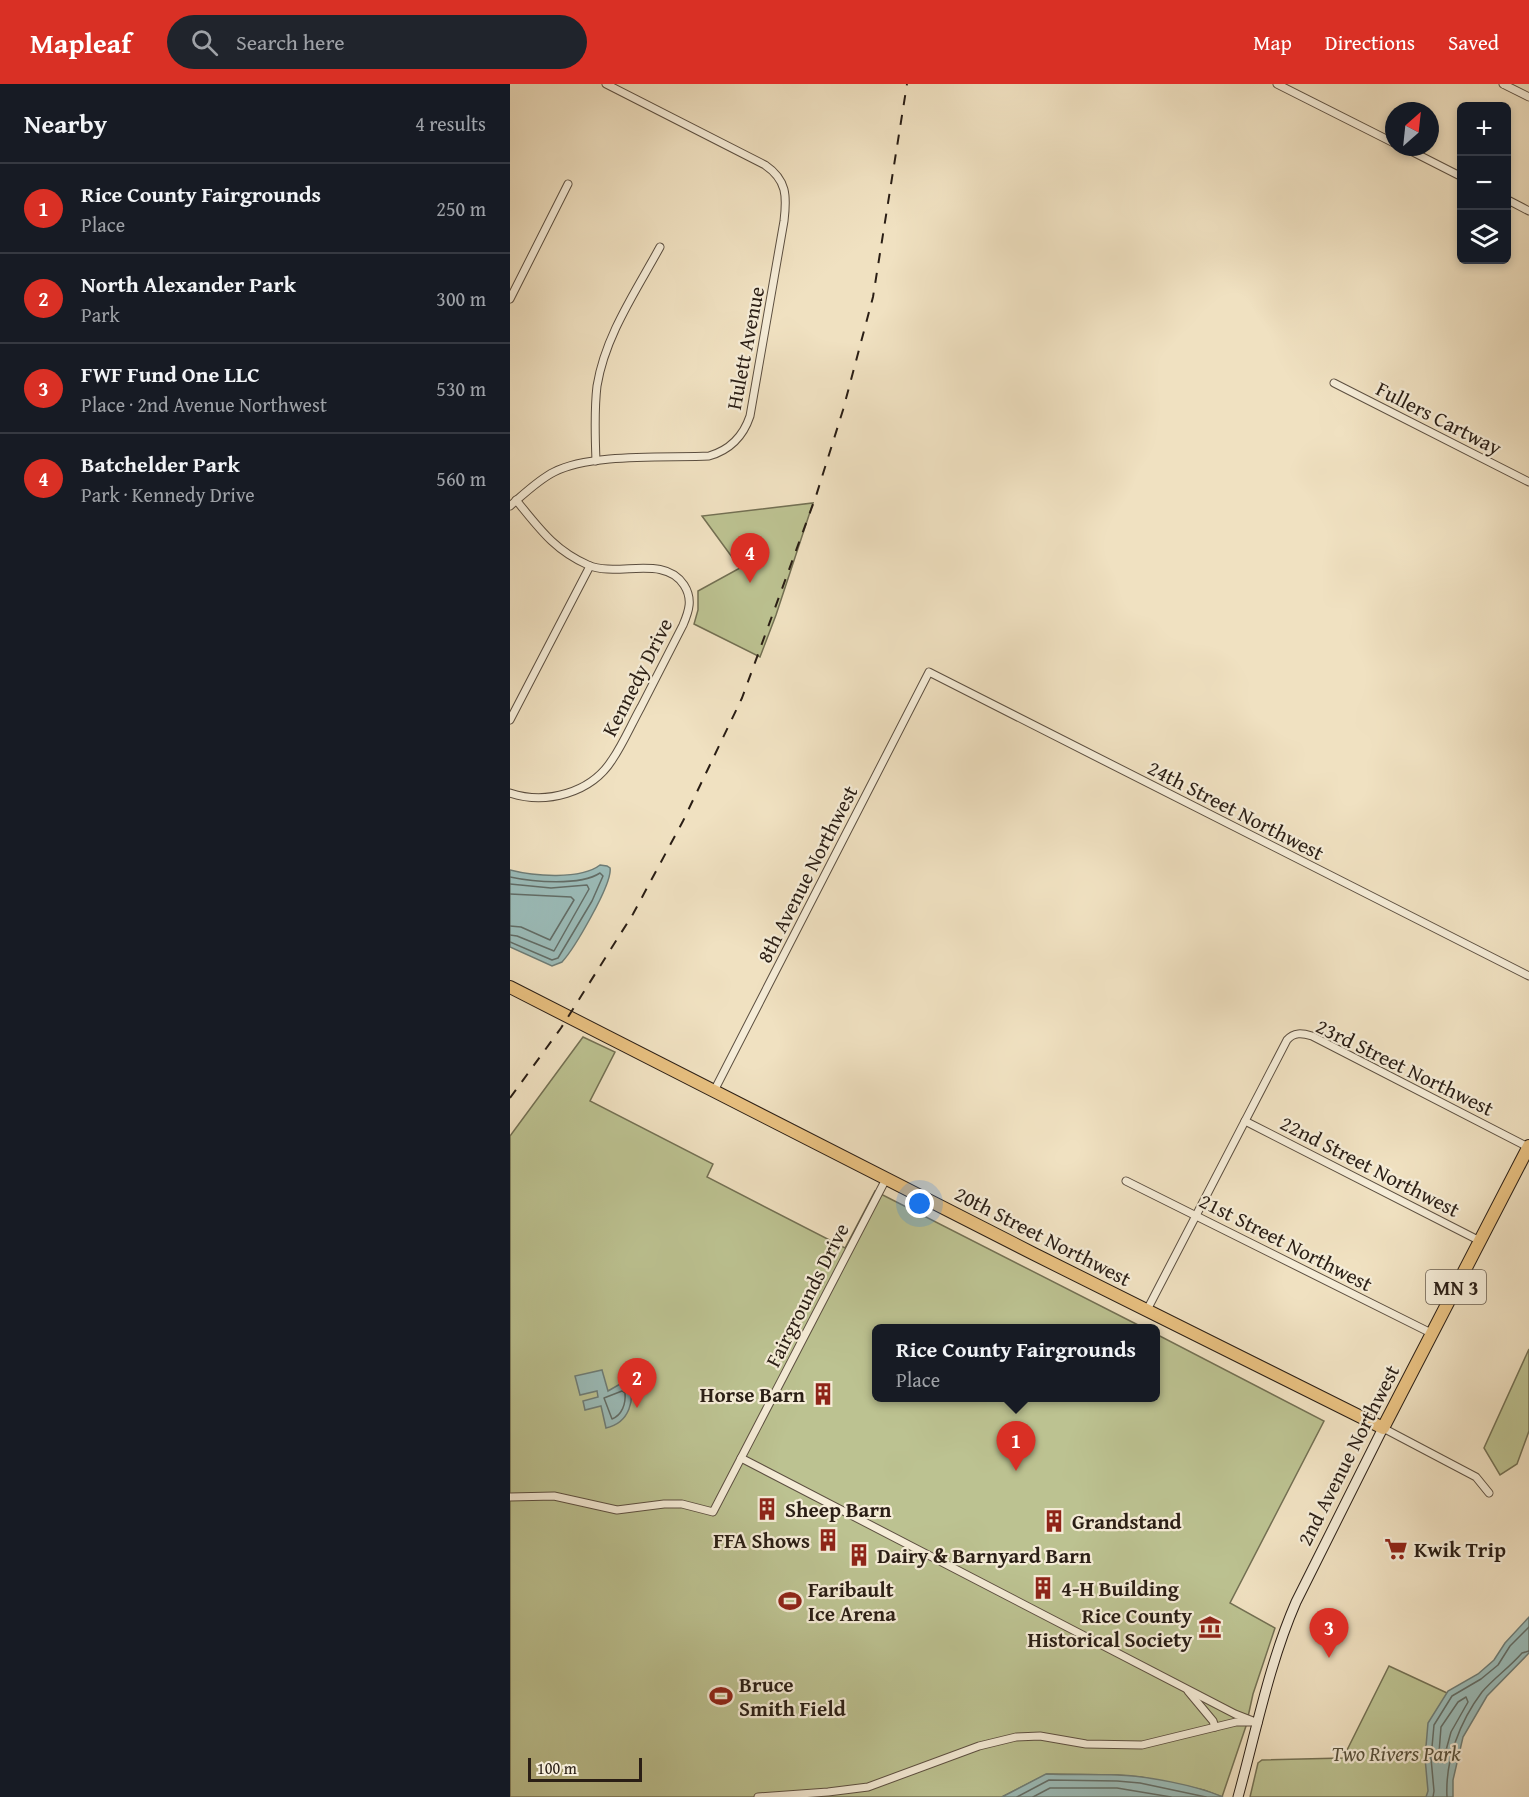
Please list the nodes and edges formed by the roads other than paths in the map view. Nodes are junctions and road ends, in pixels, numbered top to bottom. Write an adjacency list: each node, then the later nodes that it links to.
1 (606, 84): 14 (street, Hulett Avenue)
2 (1277, 84): 5 (street)
3 (1503, 84): 4 (street)
4 (1529, 97)
5 (1385, 138)
6 (1420, 156): 7 (street)
7 (1457, 175)
8 (568, 184): 12 (street)
9 (1511, 202): 10 (street)
10 (1529, 211)
11 (660, 247): 14 (street)
12 (510, 299)
13 (1334, 383): 15 (street, Fullers Cartway)
14 (596, 460): 16 (street, Hulett Avenue)
15 (1529, 482)
16 (516, 500): 17 (street, Hulett Avenue); 18 (street, Kennedy Drive)
17 (510, 506)
18 (590, 566): 20 (street); 21 (street, Kennedy Drive)
19 (929, 672): 22 (street, 24th Street Northwest); 24 (street, 8th Avenue Northwest)
20 (510, 720)
21 (510, 793)
22 (1529, 975)
23 (510, 987): 24 (highway, 20th Street Northwest)
24 (714, 1091): 27 (highway, 20th Street Northwest)
25 (1245, 1120): 26 (street, 23rd Street Northwest); 29 (street); 30 (street, 22nd Street Northwest)
26 (1529, 1146): 30 (highway, 2nd Avenue Northwest / MN 3)
27 (886, 1179): 31 (highway, 20th Street Northwest); 34 (street, Fairgrounds Drive)
28 (1126, 1181): 29 (street, 21st Street Northwest)
29 (1196, 1216): 31 (street); 32 (street, 21st Street Northwest)
30 (1480, 1241): 32 (highway, 2nd Avenue Northwest / MN 3)
31 (1147, 1310): 33 (highway, 20th Street Northwest)
32 (1431, 1334): 33 (highway, 2nd Avenue Northwest / MN 3)
33 (1383, 1428): 35 (street, 20th Street Northwest); 38 (street, 2nd Avenue Northwest)
34 (741, 1458): 36 (street, Fairgrounds Drive); 37 (street)
35 (1488, 1493)
36 (510, 1497)
37 (1185, 1687): 38 (street); 39 (street)
38 (1258, 1723): 39 (street); 41 (street, 2nd Avenue Northwest)
39 (1215, 1727): 40 (street)
40 (758, 1797)
41 (1238, 1797)

